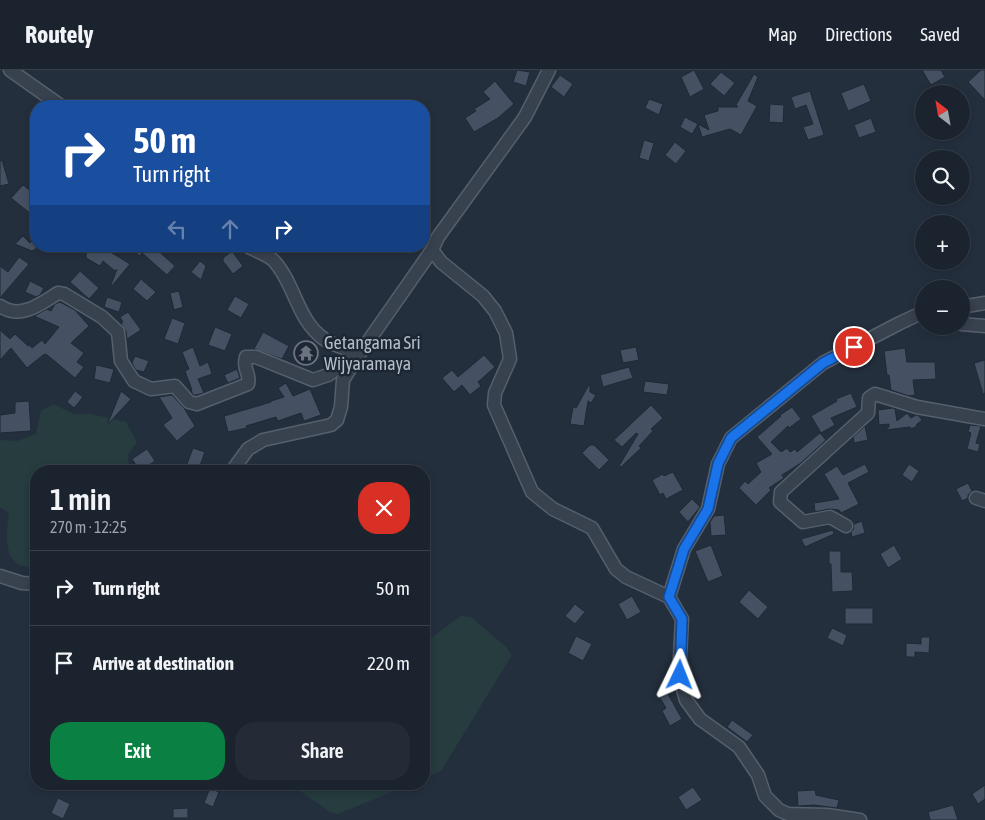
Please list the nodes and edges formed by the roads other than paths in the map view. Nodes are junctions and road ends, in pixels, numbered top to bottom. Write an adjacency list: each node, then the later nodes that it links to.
1 (10, 70): 3 (street)
2 (549, 70): 4 (street)
3 (52, 100)
4 (432, 250): 14 (street); 20 (street)
5 (258, 252): 14 (street)
6 (985, 303): 8 (street)
7 (0, 306): 14 (street)
8 (970, 306)
9 (915, 317): 10 (street)
10 (900, 323): 11 (street); 20 (street)
11 (915, 323)
12 (970, 325): 13 (street)
13 (985, 326)
14 (360, 353): 16 (street)
15 (985, 419): 17 (street)
16 (236, 465)
17 (846, 526)
18 (0, 576): 19 (street)
19 (30, 584)
20 (669, 597): 21 (street)
21 (860, 820)

